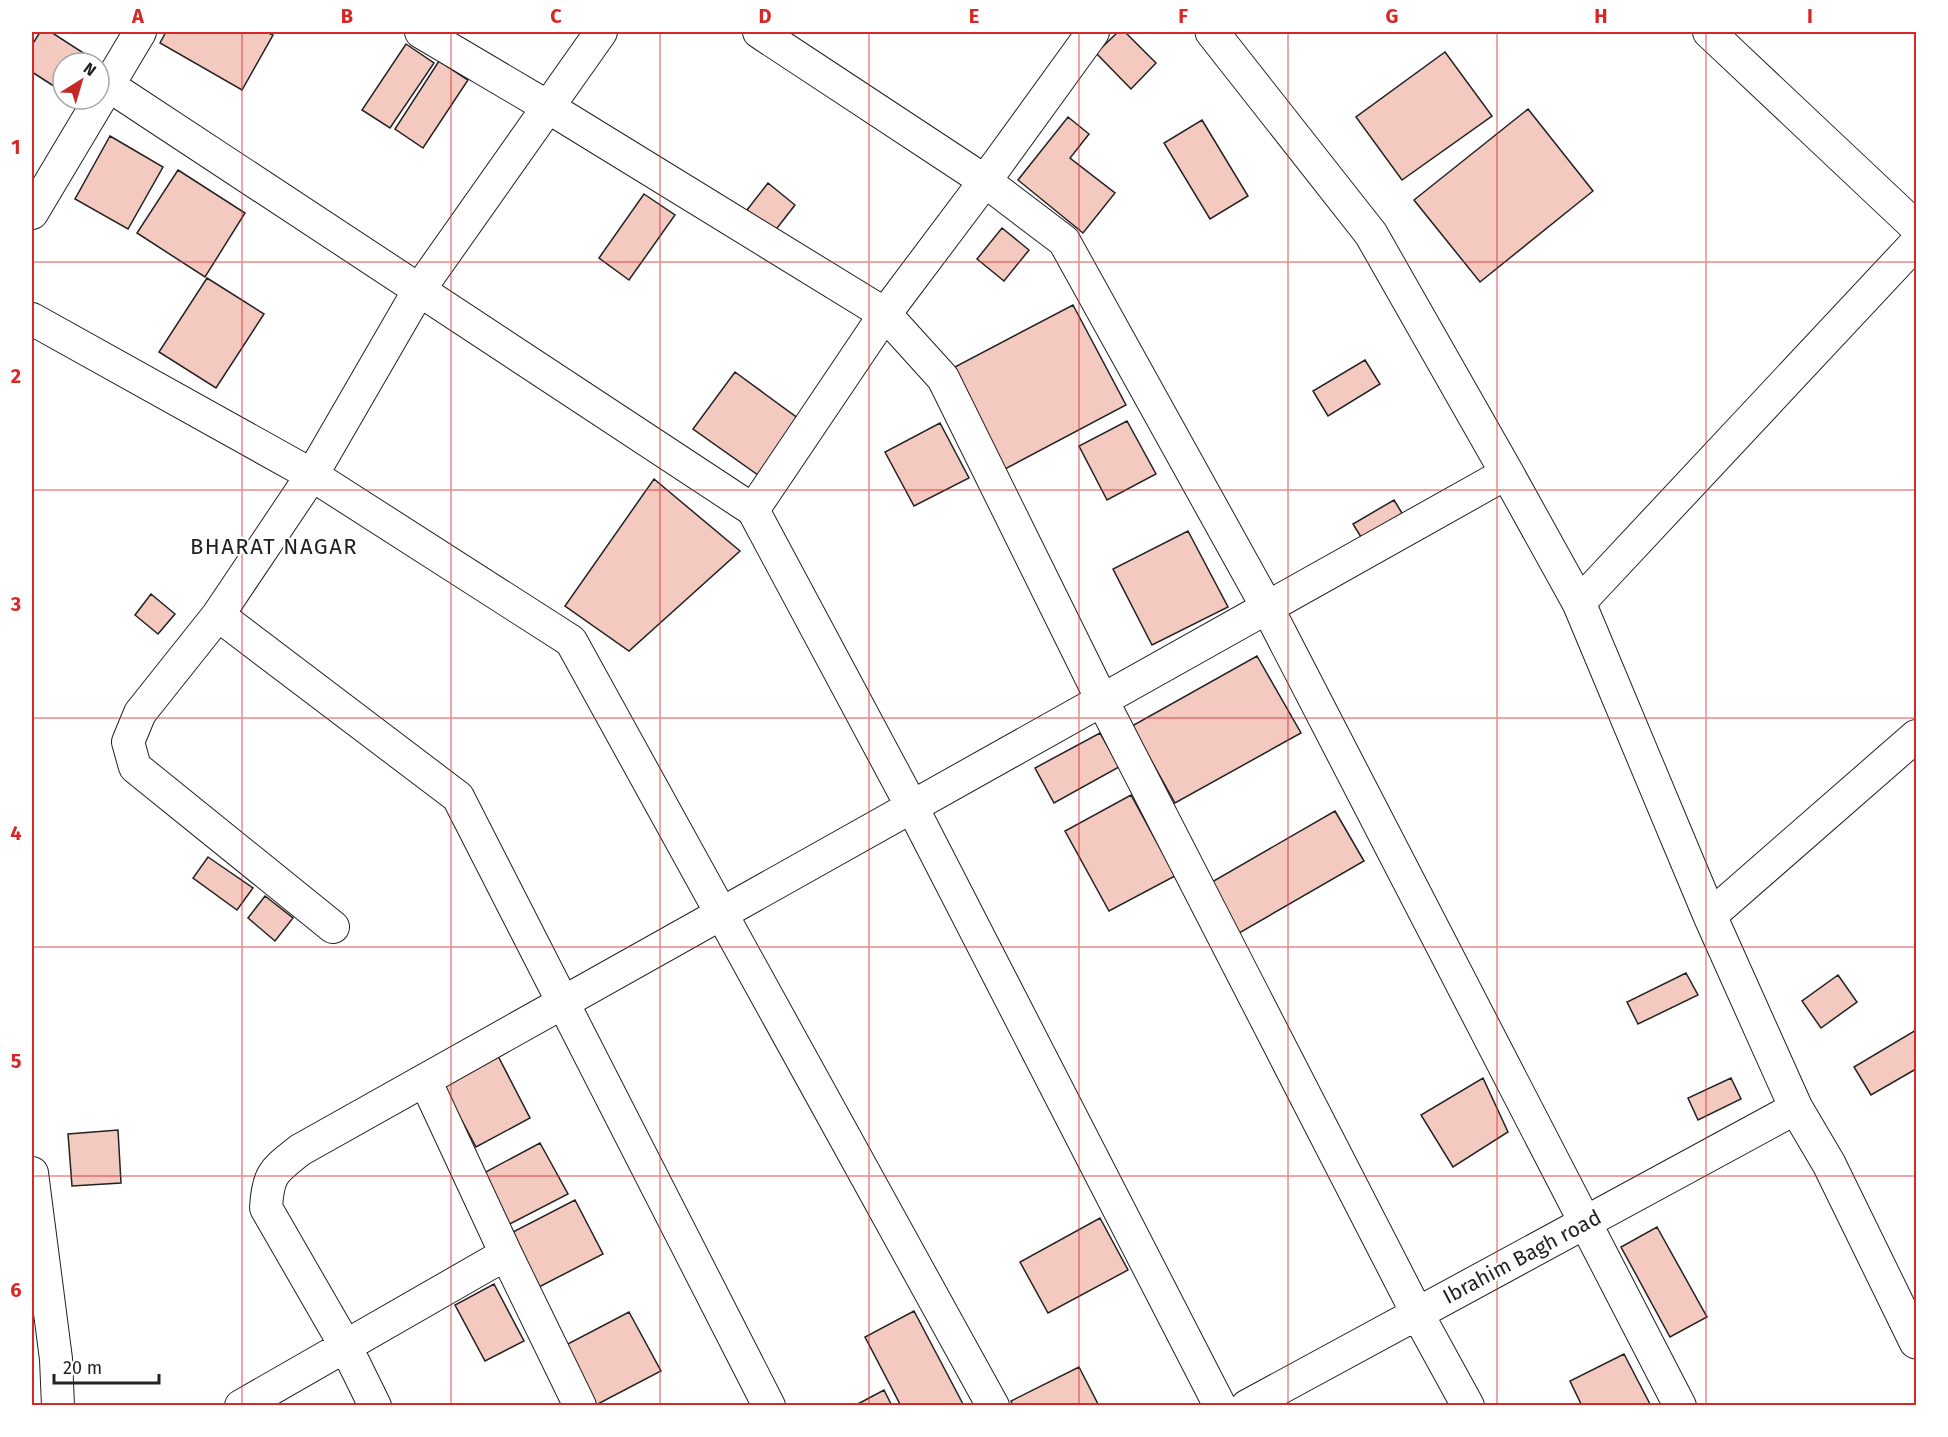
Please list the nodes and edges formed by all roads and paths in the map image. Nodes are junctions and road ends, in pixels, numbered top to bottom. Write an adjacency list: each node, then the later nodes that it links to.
1 (140, 32): 8 (street)
2 (422, 32): 10 (street)
3 (601, 32): 10 (street)
4 (759, 32): 12 (street)
5 (1093, 32): 12 (street)
6 (1212, 32): 19 (street)
7 (1709, 32): 14 (street)
8 (111, 80)
9 (111, 87): 16 (street)
10 (548, 107): 16 (street); 17 (street)
11 (93, 111): 13 (street)
12 (985, 182): 17 (street); 23 (street)
13 (32, 213)
14 (1917, 227)
15 (1917, 243): 22 (street)
16 (419, 290): 20 (street); 21 (street)
17 (885, 314): 21 (street); 25 (street)
18 (32, 318): 20 (street)
19 (1507, 473): 22 (street); 23 (street)
20 (312, 475): 24 (street); 28 (street)
21 (753, 510): 27 (street)
22 (1579, 603): 29 (street)
23 (1267, 607): 25 (street); 35 (street)
24 (218, 615): 30 (street); 31 (street)
25 (1102, 700): 27 (street); 37 (street)
26 (1917, 736): 29 (street)
27 (912, 807): 28 (street); 46 (street)
28 (721, 914): 31 (street); 45 (street)
29 (1710, 916): 33 (street)
30 (333, 927)
31 (564, 1002): 32 (street); 44 (street)
32 (425, 1080): 36 (street); 39 (street)
33 (1796, 1108): 35 (street, Ibrahim Bagh road); 38 (street)
34 (32, 1173): 40 (street)
35 (1586, 1222): 37 (street, Ibrahim Bagh road); 49 (street)
36 (506, 1254): 39 (street); 43 (street)
37 (1417, 1314): 47 (street, Ibrahim Bagh road); 48 (street)
38 (1915, 1334)
39 (345, 1345): 41 (street); 42 (street)
40 (58, 1406)
41 (241, 1406)
42 (375, 1406)
43 (580, 1406)
44 (769, 1406)
45 (993, 1406)
46 (1220, 1406)
47 (1247, 1406)
48 (1468, 1406)
49 (1680, 1406)

